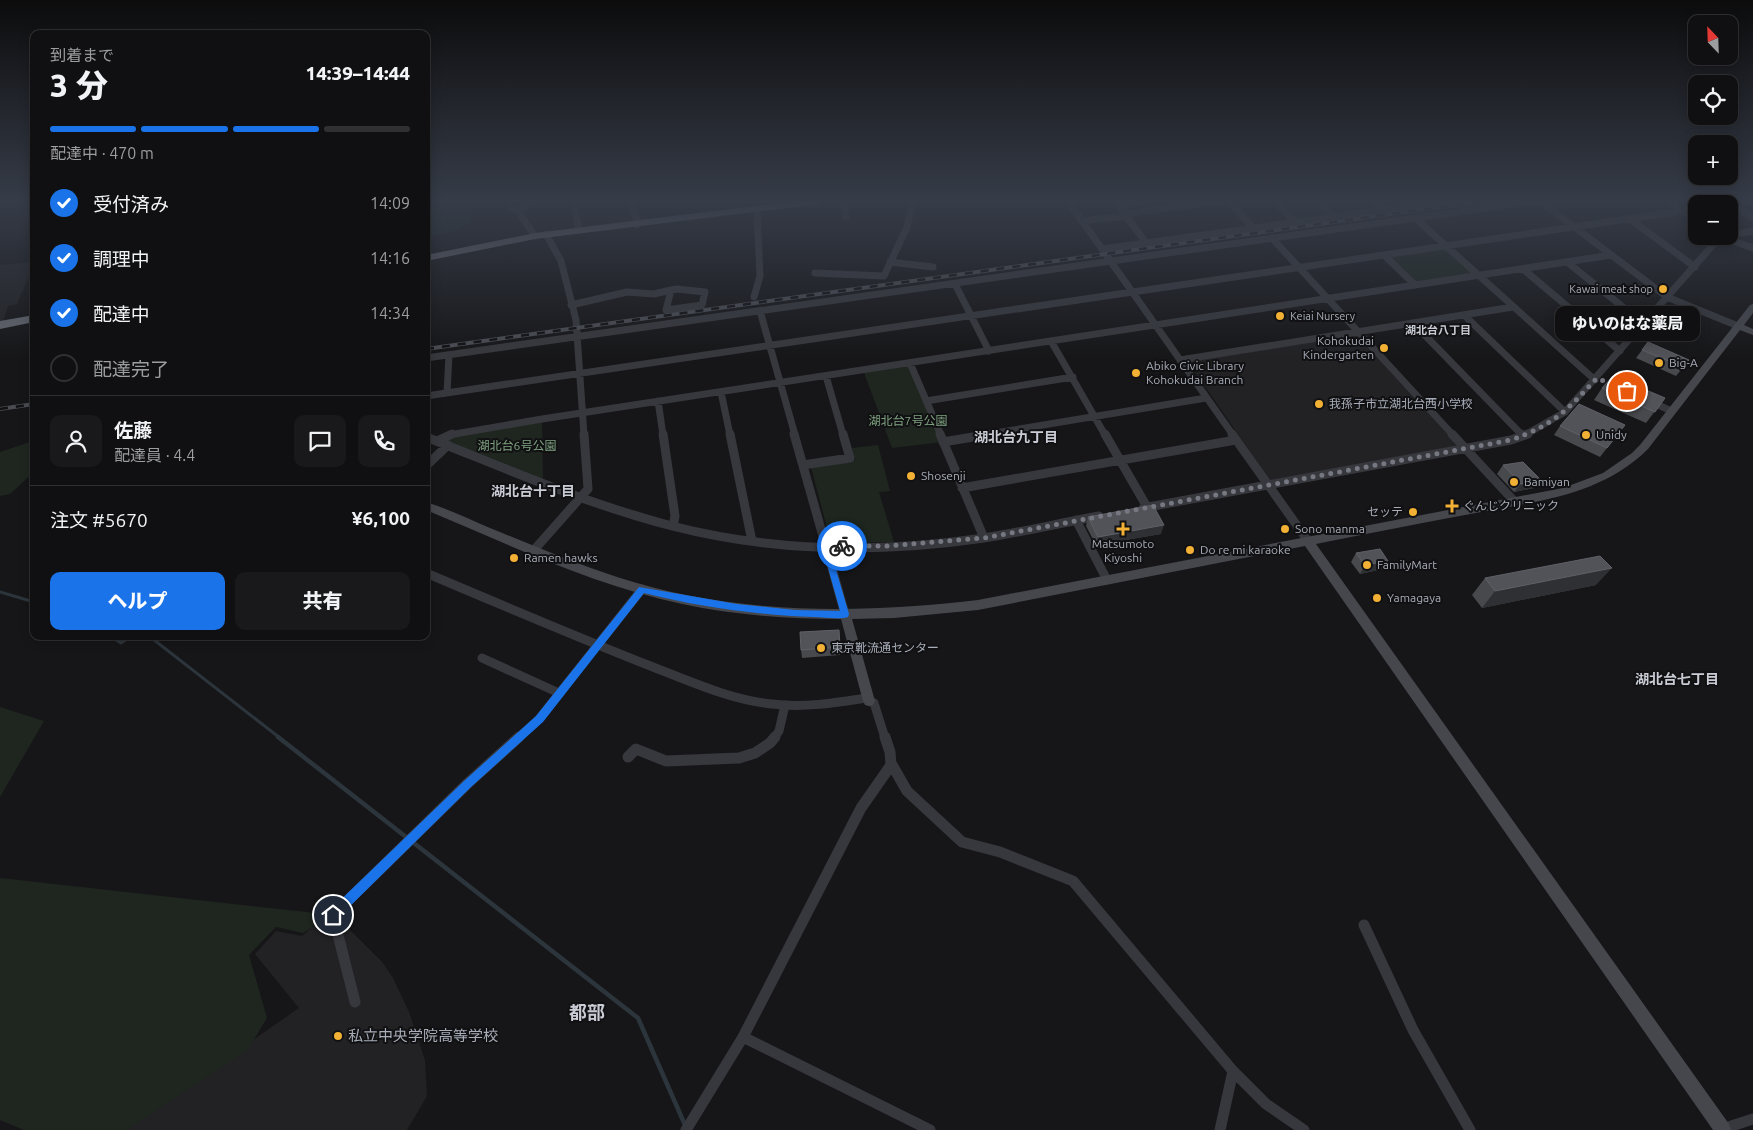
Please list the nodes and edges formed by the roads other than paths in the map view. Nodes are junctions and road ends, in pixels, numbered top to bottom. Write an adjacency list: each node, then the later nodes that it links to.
1 (447, 254): 14 (highway)
2 (555, 254): 31 (street)
3 (759, 254): 28 (street)
4 (894, 254): 16 (street)
5 (1105, 254): 15 (street)
6 (1161, 254): 15 (street)
7 (1286, 254): 20 (street)
8 (1393, 254): 12 (street)
9 (1454, 254): 23 (street)
10 (1677, 254): 19 (street)
11 (1707, 254): 19 (street)
12 (1384, 255): 20 (street); 25 (street)
13 (1611, 255): 17 (street); 29 (street)
14 (430, 257)
15 (1110, 261): 24 (street); 27 (street)
16 (890, 262): 18 (street); 22 (street)
17 (1567, 262): 21 (street); 39 (street)
18 (932, 267)
19 (1695, 267): 29 (street)
20 (1299, 268): 27 (street); 30 (street)
21 (1523, 269): 23 (street); 49 (street)
22 (815, 273)
23 (1478, 276): 25 (street); 32 (street)
24 (955, 284): 34 (street); 36 (street)
25 (1415, 285): 30 (street)
26 (671, 290): 26 (street); 31 (street)
27 (1132, 292): 36 (street); 41 (street)
28 (754, 297)
29 (1667, 297): 39 (street); 42 (street)
30 (1328, 299): 41 (street); 43 (street)
31 (570, 305): 45 (street)
32 (1513, 307): 35 (street); 57 (street)
33 (1753, 307): 42 (street)
34 (760, 311): 45 (street); 47 (street)
35 (1464, 315): 38 (street); 67 (street)
36 (971, 316): 47 (street); 48 (street)
37 (30, 319): 40 (highway)
38 (1413, 323): 43 (street); 70 (street)
39 (1644, 324): 49 (street)
40 (0, 325)
41 (1156, 325): 46 (street); 52 (street)
42 (1738, 326): 44 (street); 66 (street)
43 (1358, 332): 52 (street); 76 (street)
44 (1753, 332)
45 (577, 337): 50 (street); 54 (street)
46 (1051, 341): 48 (street); 56 (street)
47 (770, 346): 54 (street); 58 (street)
48 (989, 351): 53 (street)
49 (1620, 351): 57 (street)
50 (449, 355): 51 (street); 60 (street)
51 (430, 357)
52 (1180, 360): 63 (street)
53 (910, 363): 55 (street); 65 (street)
54 (579, 374): 60 (street); 68 (street)
55 (826, 376): 58 (street); 79 (street)
56 (1073, 377): 65 (street); 69 (street)
57 (1599, 380): 67 (street)
58 (780, 383): 59 (street); 79 (street)
59 (721, 392): 64 (street); 91 (street)
60 (447, 393): 61 (street)
61 (430, 395)
62 (1638, 396): 66 (street)
63 (1206, 398): 69 (street); 72 (street)
64 (658, 401): 68 (street); 89 (street)
65 (926, 401): 74 (street)
66 (1672, 411): 83 (street)
67 (1566, 412): 70 (street)
68 (582, 413): 73 (street); 82 (street)
69 (1095, 416): 74 (street); 77 (street)
70 (1523, 436): 76 (street)
71 (430, 438): 73 (street)
72 (1236, 440): 77 (street); 80 (street)
73 (437, 441): 75 (street)
74 (943, 442): 81 (street)
75 (448, 445): 78 (street); 82 (street)
76 (1466, 449): 80 (street); 83 (street)
77 (1120, 460): 81 (street); 84 (street)
78 (430, 462)
79 (803, 466): 93 (street)
80 (1268, 485): 84 (street); 92 (street)
81 (962, 488): 90 (street)
82 (583, 497): 89 (street); 94 (street)
83 (1514, 501): 92 (street)
84 (1147, 507): 86 (street)
85 (430, 508): 94 (street)
86 (1138, 509)
87 (1112, 514): 88 (street)
88 (1076, 520): 90 (street); 96 (street)
89 (673, 526): 91 (street)
90 (984, 538): 93 (street)
91 (752, 541): 93 (street)
92 (1308, 541): 96 (street); 116 (street)
93 (826, 546): 98 (street)
94 (534, 550): 97 (street)
95 (430, 575): 99 (street)
96 (1107, 580): 98 (street)
97 (642, 589): 98 (street); 99 (street)
98 (845, 614): 102 (street)
99 (597, 645): 101 (street); 103 (street)
100 (482, 658): 101 (street)
101 (559, 694): 107 (street)
102 (867, 699): 103 (street); 105 (street)
103 (785, 705): 104 (street)
104 (628, 757)
105 (892, 763): 108 (street); 109 (street)
106 (1364, 925): 115 (street)
107 (355, 1002)
108 (743, 1037): 111 (street); 112 (street)
109 (1233, 1071): 113 (street); 114 (street)
110 (1753, 1119): 116 (street)
111 (688, 1127)
112 (930, 1130)
113 (1220, 1130)
114 (1304, 1130)
115 (1470, 1130)
116 (1722, 1130)

